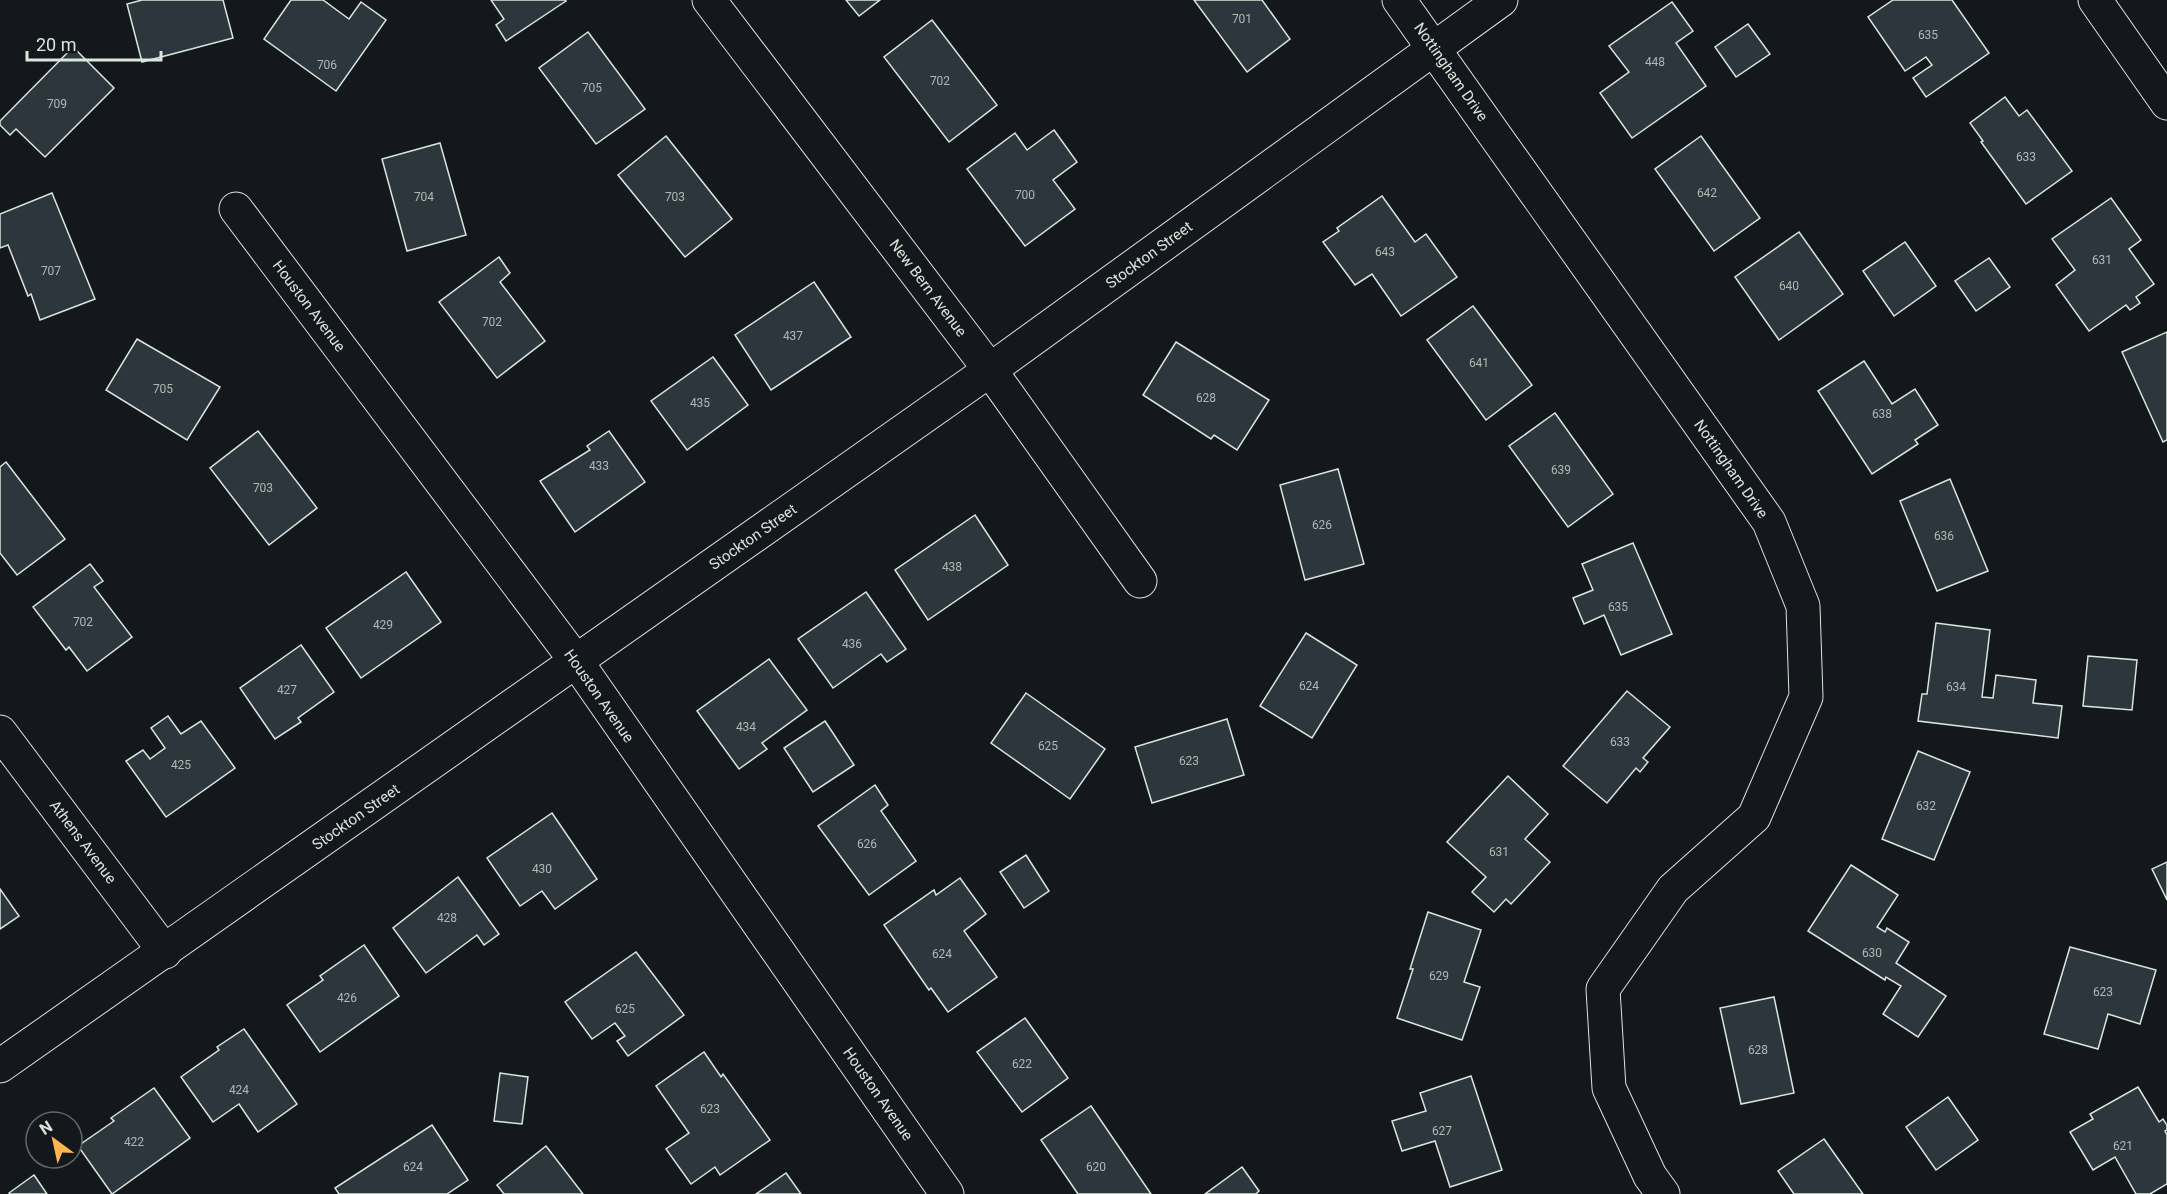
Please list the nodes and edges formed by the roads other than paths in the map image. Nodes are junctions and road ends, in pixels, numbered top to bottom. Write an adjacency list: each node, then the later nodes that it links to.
1 (709, 0): 8 (street, New Bern Avenue)
2 (1400, 0): 5 (street, Nottingham Drive)
3 (1501, 0): 5 (street, Stockton Street)
4 (2095, 0): 6 (street)
5 (1435, 49): 8 (street, Stockton Street); 15 (street, Nottingham Drive)
6 (2167, 104)
7 (236, 209): 10 (street, Houston Avenue)
8 (990, 370): 9 (street, New Bern Avenue); 10 (street, Stockton Street)
9 (1140, 581)
10 (576, 661): 12 (street, Stockton Street); 14 (street, Houston Avenue)
11 (0, 732): 12 (street, Athens Avenue)
12 (165, 952): 13 (street, Stockton Street)
13 (0, 1066)
14 (947, 1194)
15 (1663, 1194)

